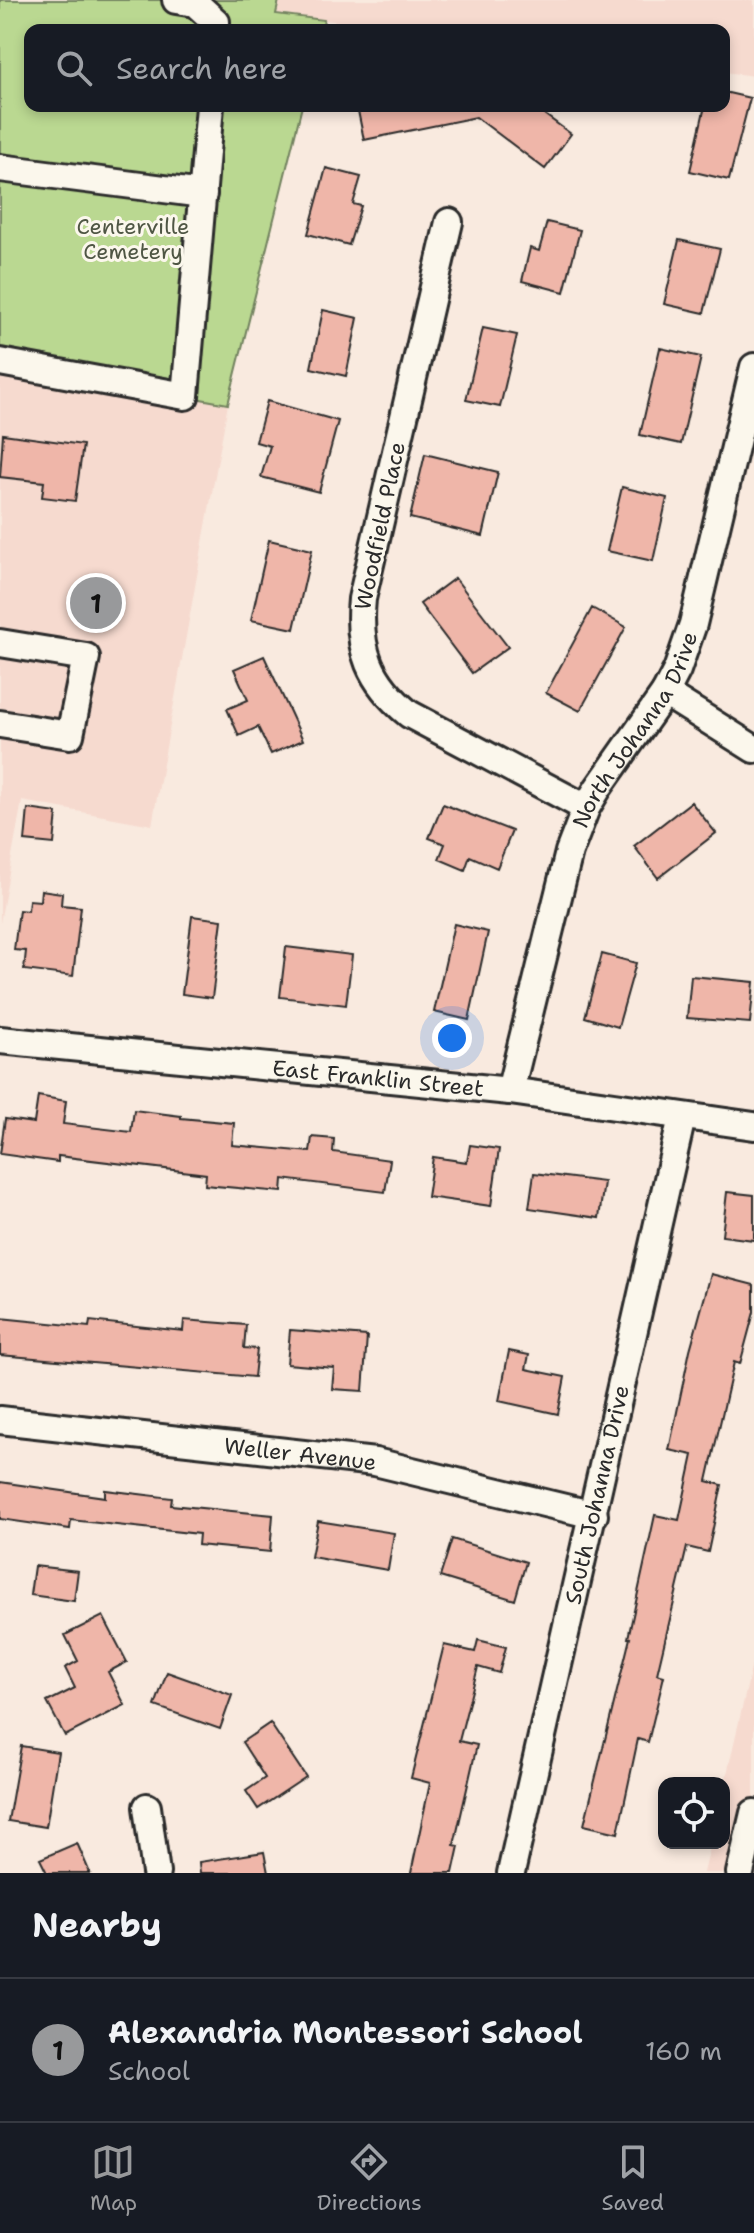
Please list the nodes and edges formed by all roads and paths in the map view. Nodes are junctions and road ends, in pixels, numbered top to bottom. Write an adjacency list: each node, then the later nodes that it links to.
1 (176, 0): 2 (street)
2 (216, 24)
3 (210, 112): 5 (street)
4 (0, 168): 5 (street)
5 (203, 194): 7 (street)
6 (449, 222): 13 (street, Woodfield Place)
7 (0, 362)
8 (754, 367): 10 (street, North Johanna Drive)
9 (0, 643): 11 (street)
10 (665, 693): 12 (street); 13 (street, North Johanna Drive)
11 (0, 724)
12 (754, 749)
13 (586, 808): 15 (street, North Johanna Drive)
14 (0, 1040): 15 (street, East Franklin Street)
15 (510, 1091): 16 (street, East Franklin Street)
16 (682, 1117): 17 (street, East Franklin Street); 19 (street, South Johanna Drive)
17 (754, 1126)
18 (0, 1420): 19 (street, Weller Avenue)
19 (594, 1515): 23 (street, South Johanna Drive)
20 (147, 1807): 22 (street)
21 (753, 1818): 24 (street)
22 (156, 1873)
23 (511, 1873)
24 (740, 1873)

